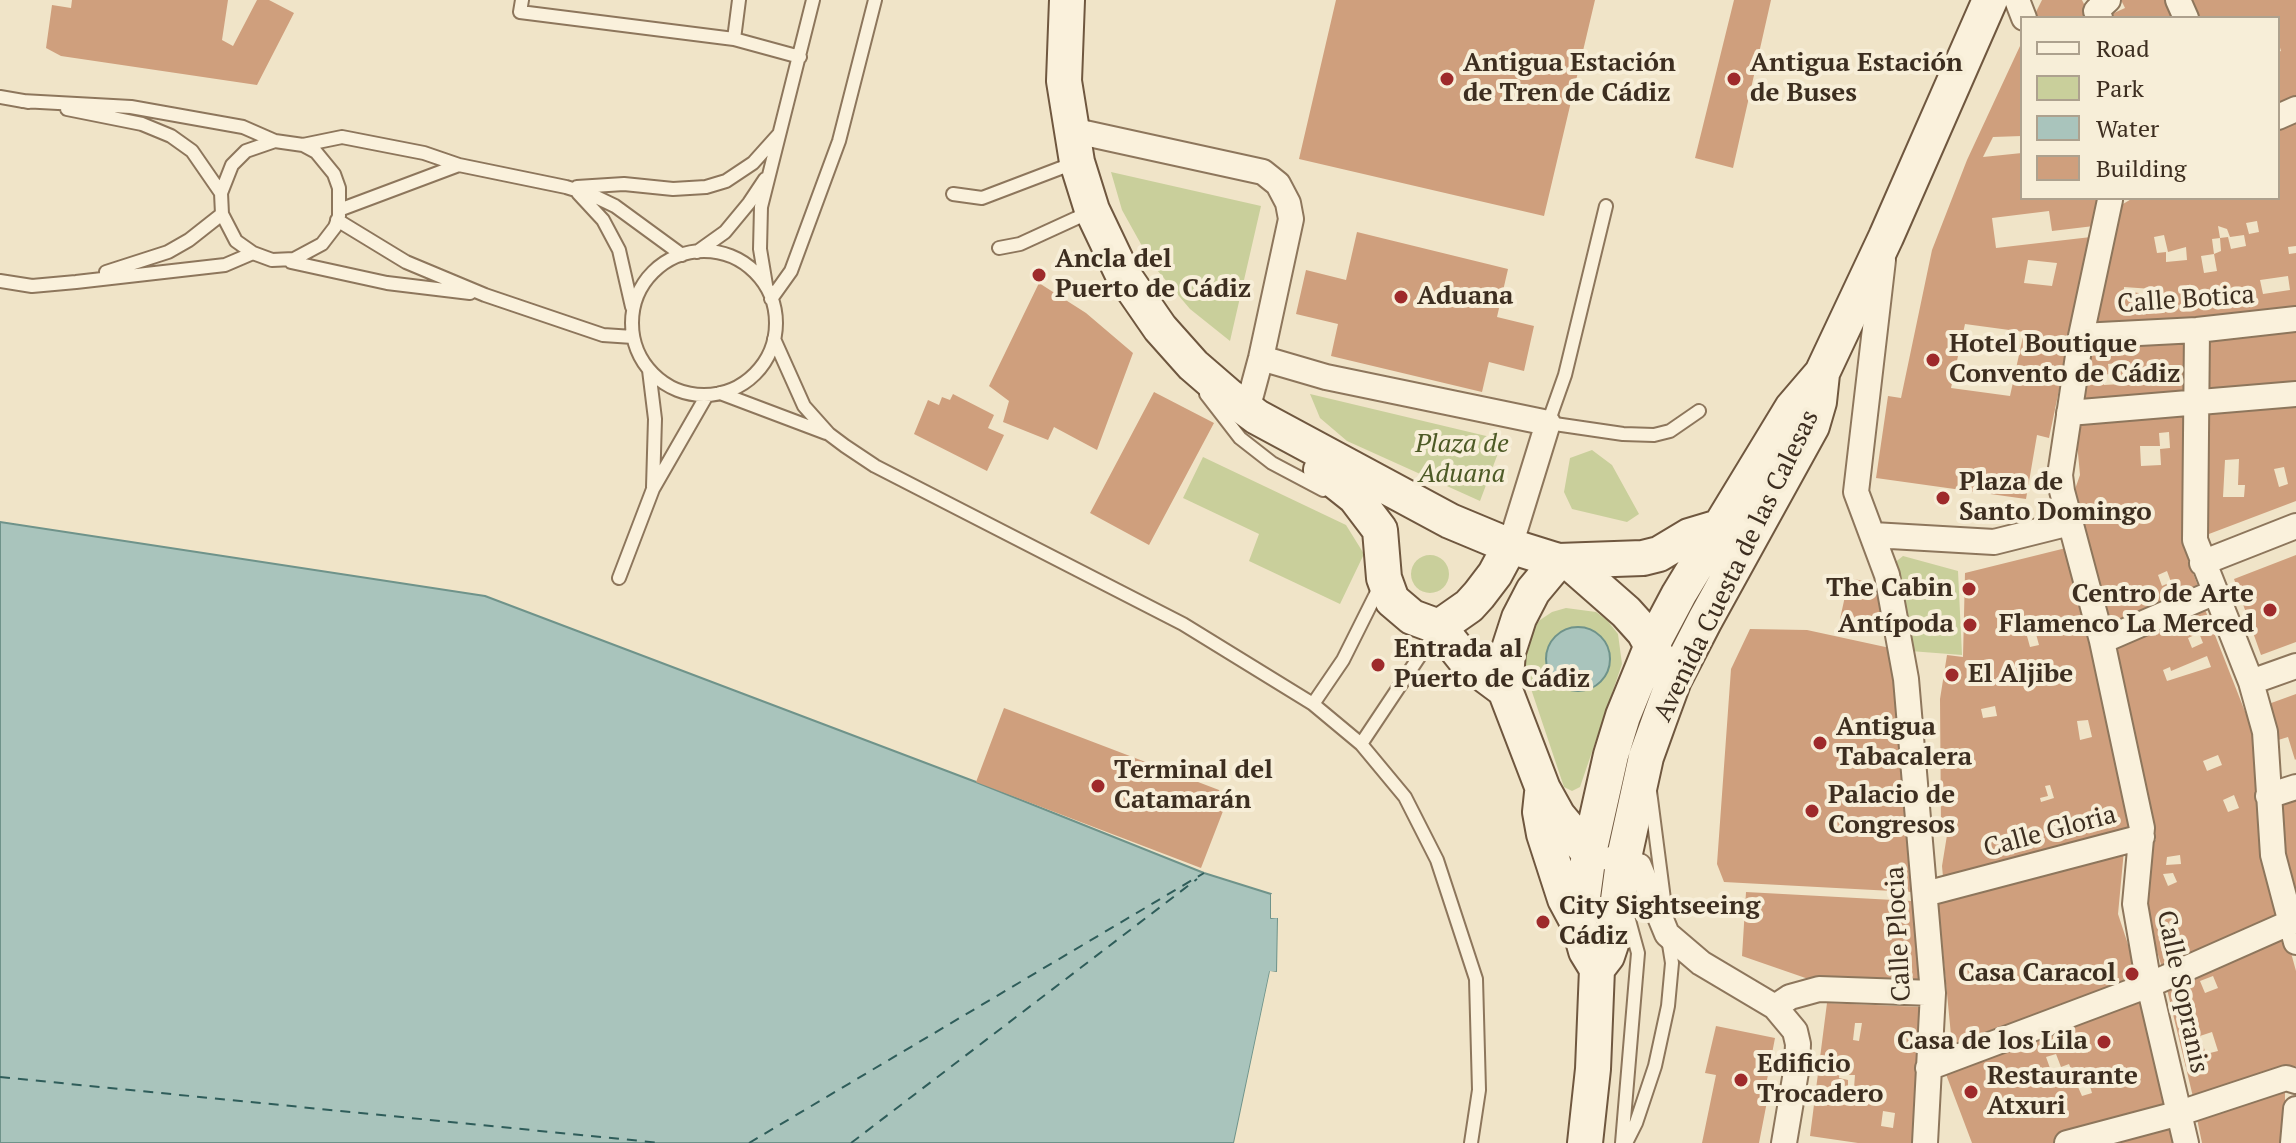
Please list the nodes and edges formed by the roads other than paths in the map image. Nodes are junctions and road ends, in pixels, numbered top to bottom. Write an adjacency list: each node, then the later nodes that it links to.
1 (522, 0): 10 (lane)
2 (739, 0): 10 (lane)
3 (813, 0): 11 (lane)
4 (875, 0): 36 (lane)
5 (1067, 0): 17 (main road)
6 (2108, 0): 9 (street)
7 (1992, 4): 8 (street); 28 (main road, Avenida Cuesta de las Calesas)
8 (2020, 16)
9 (2099, 16)
10 (734, 39): 11 (lane)
11 (800, 57): 14 (lane)
12 (0, 97): 13 (lane)
13 (22, 101): 15 (lane); 21 (lane)
14 (781, 131): 19 (lane); 20 (lane)
15 (275, 141): 16 (lane); 21 (lane)
16 (303, 145): 18 (lane); 27 (lane)
17 (1074, 146): 22 (lane); 25 (main road); 45 (street)
18 (459, 165): 20 (lane); 27 (lane)
19 (771, 170): 30 (lane); 36 (lane)
20 (571, 189): 32 (lane); 38 (lane)
21 (221, 193): 26 (lane)
22 (953, 194)
23 (2111, 200): 41 (street, Calle Sopranis)
24 (1606, 206): 54 (lane)
25 (1092, 210): 29 (lane); 44 (main road)
26 (222, 214): 31 (lane); 35 (lane)
27 (338, 215): 33 (lane); 37 (lane)
28 (1886, 237): 47 (main road, Avenida Cuesta de las Calesas); 62 (street, Calle Plocia)
29 (999, 248)
30 (697, 252): 32 (lane); 36 (lane)
31 (253, 253): 33 (lane); 35 (lane)
32 (682, 255): 38 (lane)
33 (283, 260): 37 (lane)
34 (0, 281): 35 (lane)
35 (76, 282)
36 (769, 293): 43 (lane)
37 (485, 295): 42 (lane)
38 (633, 311): 42 (lane)
39 (2296, 319): 40 (street, Calle Botica)
40 (2197, 330): 41 (street, Calle Botica); 50 (street)
41 (2081, 336): 53 (street, Calle Sopranis)
42 (633, 337): 46 (lane)
43 (774, 339): 48 (lane); 55 (lane)
44 (1177, 347): 52 (main road); 58 (lane)
45 (1261, 358): 52 (street); 54 (street)
46 (649, 370): 48 (lane); 56 (lane)
47 (1822, 373): 61 (main road, Avenida Cuesta de las Calesas); 77 (main road, Avenida Cuesta de las Calesas)
48 (713, 394): 55 (lane); 56 (lane)
49 (2296, 394): 50 (street)
50 (2198, 403): 53 (street); 65 (street)
51 (1699, 411): 54 (lane)
52 (1252, 413): 57 (main road); 58 (main road)
53 (2069, 413): 59 (street, Calle Sopranis)
54 (1548, 423): 63 (street)
55 (829, 434): 75 (lane)
56 (653, 489): 67 (lane)
57 (1450, 521): 63 (main road); 66 (main road)
58 (1376, 522): 66 (main road)
59 (2070, 523): 62 (street); 70 (street, Calle Sopranis)
60 (2296, 526): 65 (street)
61 (1719, 527): 64 (main road); 71 (main road, Avenida Cuesta de las Calesas)
62 (1873, 535): 84 (street, Calle Plocia)
63 (1510, 546): 64 (main road); 69 (main road)
64 (1563, 562): 71 (main road); 74 (main road)
65 (2202, 563): 68 (street)
66 (1384, 566): 69 (main road); 75 (lane)
67 (619, 578)
68 (2213, 593): 70 (street); 73 (street)
69 (1439, 627): 74 (main road); 76 (lane)
70 (2102, 641): 81 (street, Calle Sopranis)
71 (1652, 645): 77 (main road, Avenida Cuesta de las Calesas); 82 (main road)
72 (2296, 666): 73 (street)
73 (2251, 682): 80 (street)
74 (1505, 690): 79 (main road)
75 (1313, 704): 76 (lane)
76 (1361, 744): 97 (lane)
77 (1646, 757): 83 (main road, Avenida Cuesta de las Calesas); 87 (lane)
78 (2296, 787): 80 (street)
79 (1543, 789): 82 (main road); 85 (main road)
80 (2268, 796): 86 (street)
81 (2142, 837): 84 (street, Calle Gloria); 89 (street, Calle Sopranis)
82 (1589, 853): 83 (street); 85 (main road)
83 (1621, 876): 87 (street); 88 (main road, Avenida Cuesta de las Calesas); 99 (lane)
84 (1925, 894): 90 (street, Calle Plocia)
85 (1579, 926): 88 (main road)
86 (2294, 928): 89 (street)
87 (1667, 934): 91 (street); 99 (lane)
88 (1597, 969): 98 (main road)
89 (2149, 985): 92 (street); 95 (street, Calle Sopranis)
90 (1933, 993): 91 (street); 92 (street, Calle Plocia)
91 (1775, 1007): 96 (street)
92 (1928, 1068): 100 (street, Calle Plocia)
93 (2291, 1080): 95 (street)
94 (2295, 1110): 103 (street)
95 (2180, 1113): 101 (street); 102 (street, Calle Sopranis)
96 (1793, 1142)
97 (1471, 1143)
98 (1585, 1143)
99 (1624, 1143)
100 (1925, 1143)
101 (2067, 1143)
102 (2186, 1143)
103 (2293, 1143)

